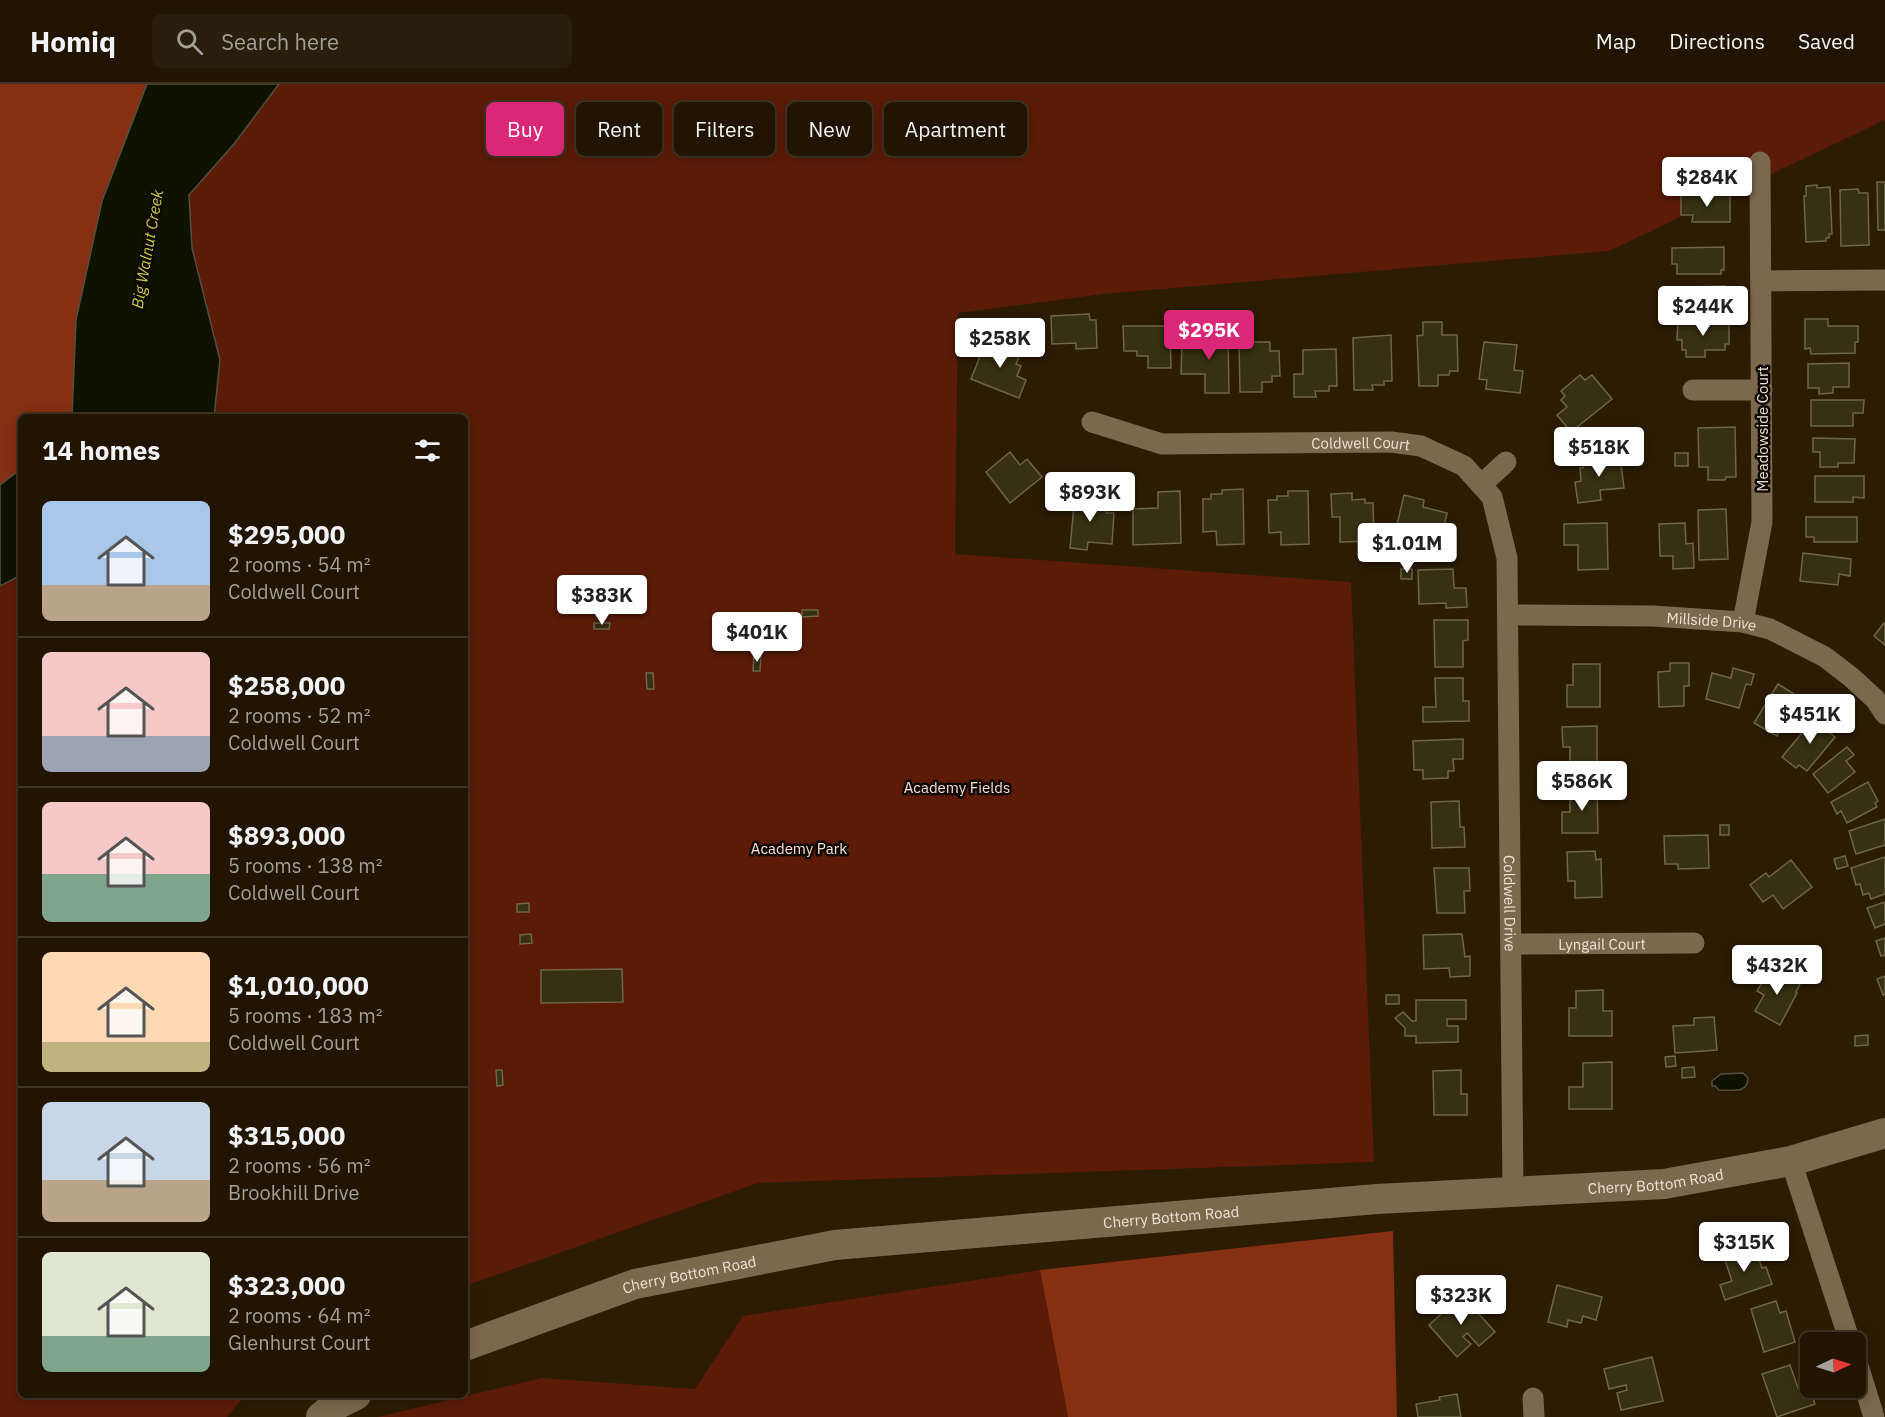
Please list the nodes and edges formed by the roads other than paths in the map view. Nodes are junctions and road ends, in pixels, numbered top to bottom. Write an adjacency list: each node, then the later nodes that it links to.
1 (1760, 162): 3 (street, Meadowside Court)
2 (1885, 280): 3 (street)
3 (1761, 281): 5 (street, Meadowside Court)
4 (1692, 390): 5 (street)
5 (1761, 390): 10 (street, Meadowside Court)
6 (1092, 422): 8 (street, Coldwell Court)
7 (1506, 462): 8 (street)
8 (1481, 485): 9 (street, Coldwell Court)
9 (1508, 615): 10 (street, Millside Drive); 12 (street, Coldwell Drive)
10 (1743, 622): 11 (street, Millside Drive)
11 (1885, 714)
12 (1512, 944): 13 (street, Lyngail Court); 16 (street, Coldwell Drive)
13 (1694, 944)
14 (1885, 1132): 15 (main road, Cherry Bottom Road)
15 (1791, 1161): 16 (main road, Cherry Bottom Road); 17 (street)
16 (1513, 1191): 18 (main road, Cherry Bottom Road)
17 (1847, 1332)
18 (468, 1346)
19 (1866, 1391): 22 (street)
20 (350, 1398): 21 (main road)
21 (321, 1417)
22 (1874, 1417)

